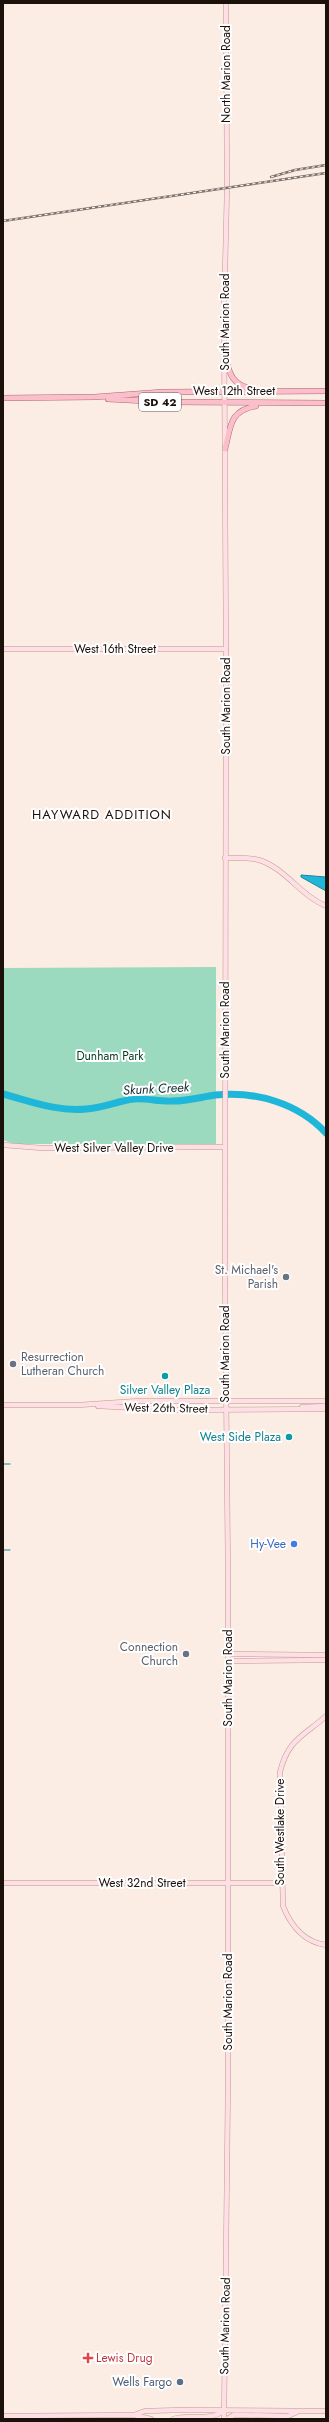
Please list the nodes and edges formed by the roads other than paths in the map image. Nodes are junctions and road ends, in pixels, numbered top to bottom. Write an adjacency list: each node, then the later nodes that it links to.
1 (226, 3): 2 (main road, North Marion Road)
2 (227, 145): 3 (main road, South Marion Road)
3 (224, 352): 4 (main road); 6 (main road, South Marion Road)
4 (285, 391): 5 (main road, West 12th Street / SD 42); 6 (main road, West 12th Street / SD 42)
5 (326, 391)
6 (225, 392): 7 (main road, West 12th Street / SD 42); 9 (main road, South Marion Road)
7 (95, 397): 8 (main road, West 12th Street / SD 42); 9 (main road, West 12th Street / SD 42)
8 (3, 398)
9 (225, 403): 11 (main road, West 12th Street / SD 42); 12 (main road, South Marion Road)
10 (326, 403): 11 (main road, West 12th Street / SD 42)
11 (267, 404): 12 (main road)
12 (225, 449): 14 (main road, South Marion Road)
13 (3, 649): 14 (main road, West 16th Street)
14 (226, 649): 15 (main road, South Marion Road)
15 (225, 858): 16 (main road); 18 (main road, South Marion Road)
16 (326, 906)
17 (3, 1145): 18 (main road, West Silver Valley Drive)
18 (225, 1147): 19 (main road, South Marion Road)
19 (226, 1400): 20 (main road, West 26th Street); 22 (main road, West 26th Street); 24 (main road, South Marion Road)
20 (326, 1400)
21 (3, 1405): 22 (main road, West 26th Street)
22 (79, 1405): 24 (main road, West 26th Street)
23 (326, 1406): 25 (main road)
24 (226, 1409): 25 (main road, West 26th Street); 27 (main road, South Marion Road)
25 (289, 1409): 26 (main road, West 26th Street)
26 (326, 1410)
27 (228, 1654): 28 (main road); 30 (main road, South Marion Road)
28 (326, 1655)
29 (326, 1660): 30 (main road)
30 (228, 1661): 33 (main road, South Marion Road)
31 (326, 1716): 34 (main road, South Westlake Drive)
32 (3, 1883): 33 (main road, West 32nd Street)
33 (228, 1883): 34 (main road, West 32nd Street); 36 (main road, South Marion Road)
34 (281, 1883): 35 (main road, South Westlake Drive)
35 (326, 1945)
36 (224, 2410): 37 (main road); 39 (main road); 42 (main road); 43 (main road, South Marion Road)
37 (298, 2411): 38 (main road); 43 (main road)
38 (326, 2411)
39 (134, 2415): 40 (main road); 41 (main road)
40 (3, 2416)
41 (151, 2419)
42 (173, 2419)
43 (226, 2419)

